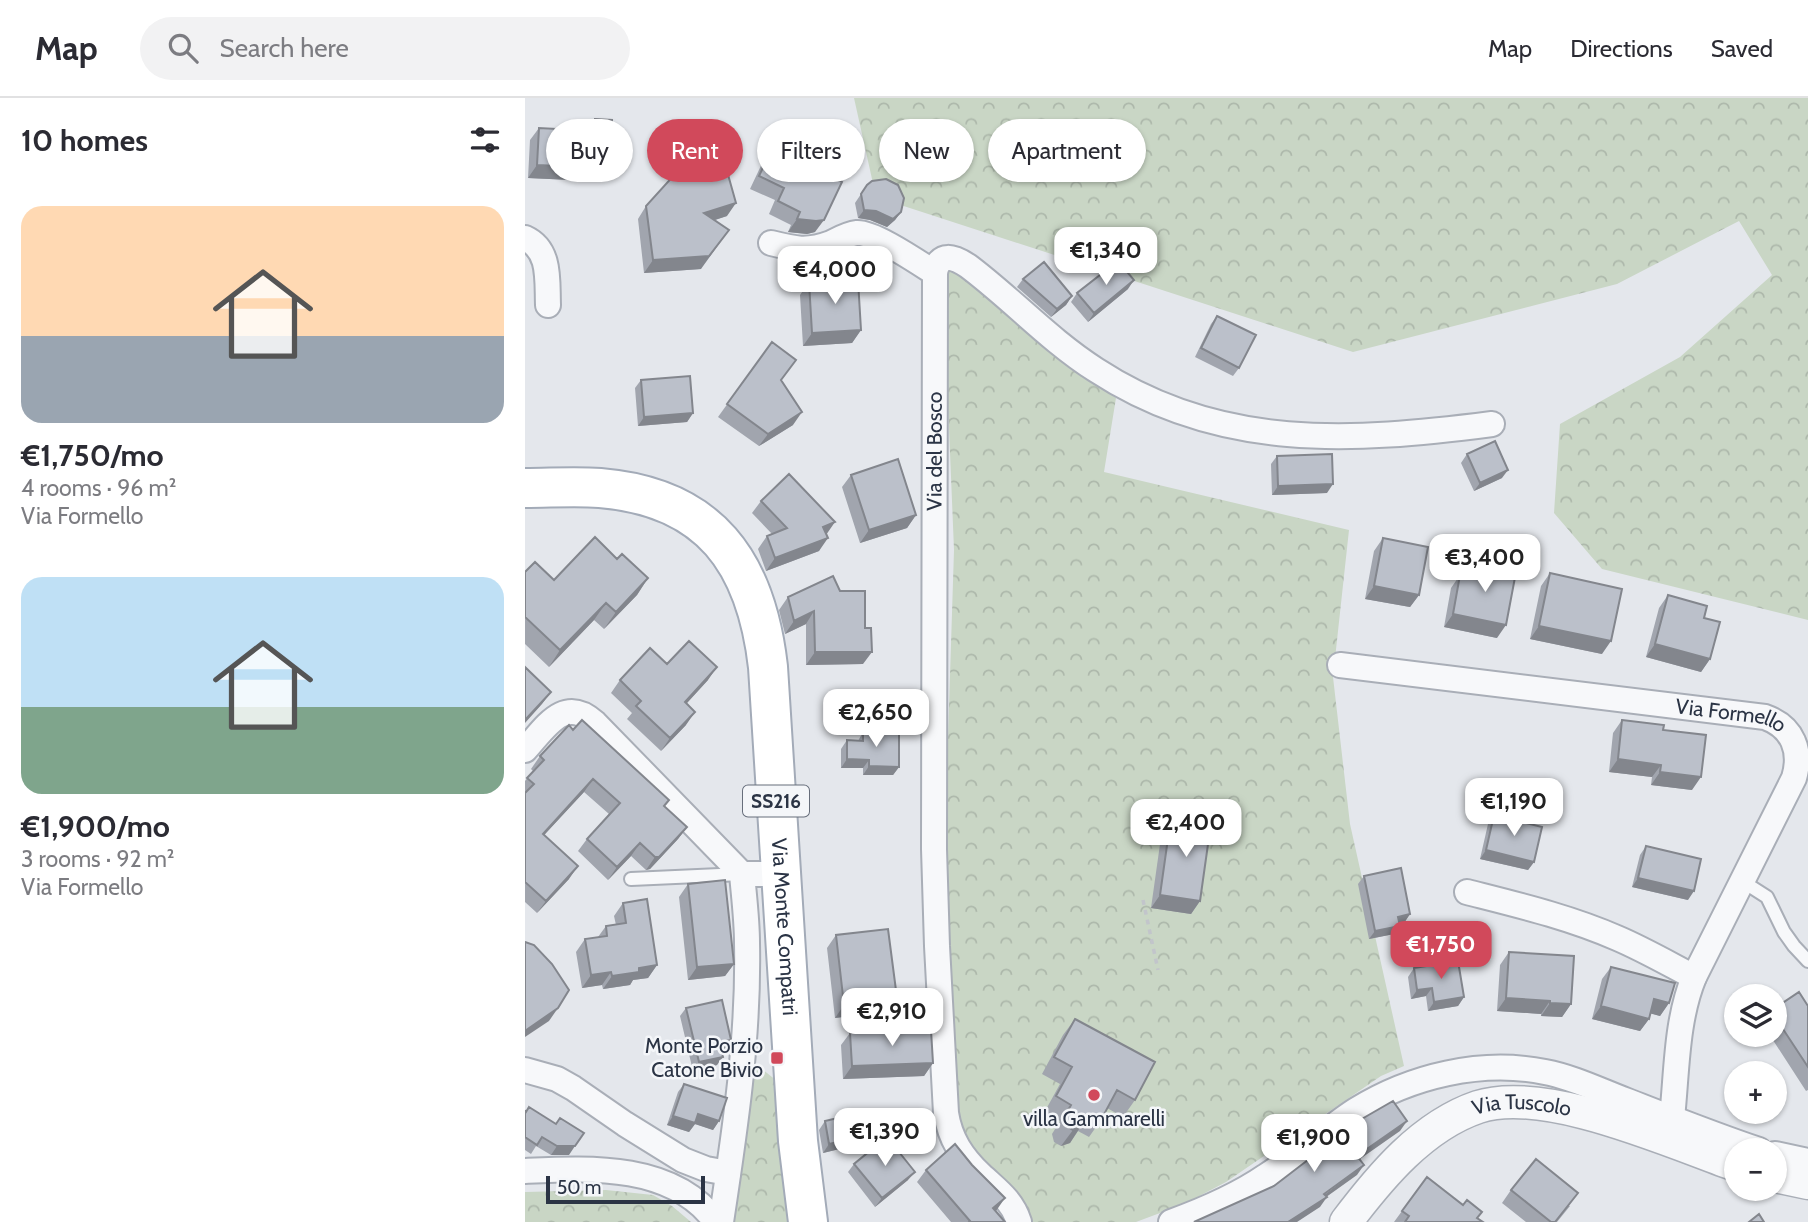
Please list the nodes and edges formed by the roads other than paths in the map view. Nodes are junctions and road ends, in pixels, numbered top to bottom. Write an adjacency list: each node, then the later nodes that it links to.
1 (525, 238): 4 (street)
2 (771, 243): 3 (street)
3 (935, 273): 5 (street); 31 (street, Via del Bosco)
4 (548, 304)
5 (1492, 425)
6 (585, 487): 7 (main road, Via Monte Compatri / SS216); 8 (main road, Via Monte Compatri); 12 (main road, Via Monte Compatri / SS216)
7 (525, 488)
8 (525, 496)
9 (1341, 665): 14 (street, Via Formello)
10 (525, 750): 11 (street)
11 (742, 874): 12 (street); 13 (lane); 25 (street)
12 (781, 874): 30 (main road, Via Monte Compatri / SS216)
13 (631, 879)
14 (1742, 881): 16 (lane); 17 (street, Via Formello)
15 (1467, 892): 17 (street)
16 (1808, 961)
17 (1694, 977): 19 (street, Via Formello)
18 (525, 1070): 25 (street)
19 (1672, 1118): 20 (street); 32 (street)
20 (1726, 1138)
21 (1787, 1157): 23 (street)
22 (1724, 1161): 33 (street, Via Tuscolo)
23 (1808, 1161)
24 (525, 1171): 28 (street)
25 (728, 1173): 29 (street)
26 (1787, 1179): 27 (street)
27 (1808, 1183)
28 (716, 1222)
29 (721, 1222)
30 (808, 1222)
31 (1019, 1222)
32 (1171, 1222)
33 (1346, 1222)

